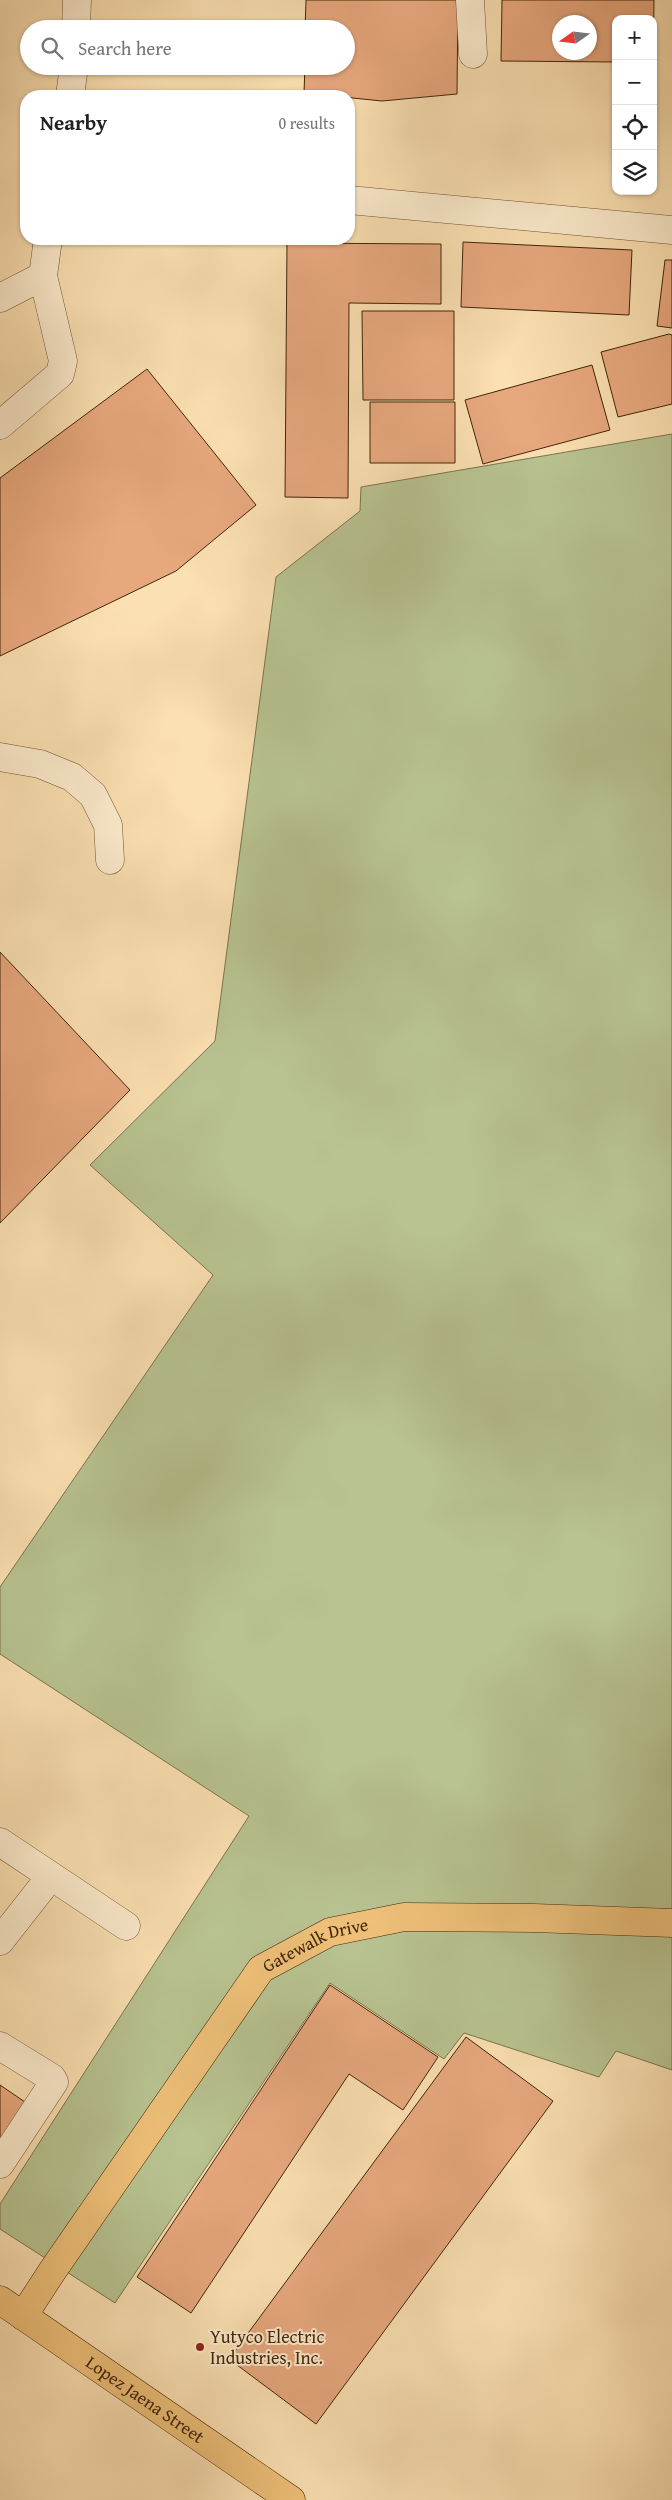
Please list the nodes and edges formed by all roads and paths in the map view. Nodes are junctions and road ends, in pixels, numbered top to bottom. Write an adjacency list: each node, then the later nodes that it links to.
1 (77, 0): 3 (street)
2 (470, 0): 4 (street)
3 (76, 20)
4 (473, 54)
5 (73, 75): 6 (street)
6 (71, 90)
7 (355, 201): 8 (street)
8 (672, 230)
9 (47, 245): 10 (street)
10 (43, 276): 11 (street); 12 (street)
11 (0, 298)
12 (0, 425)
13 (0, 757): 14 (street)
14 (110, 860)
15 (0, 1842): 16 (street)
16 (51, 1876): 18 (street); 19 (street)
17 (672, 1923): 23 (main road, Gatewalk Drive)
18 (126, 1926)
19 (0, 1941)
20 (0, 2046): 21 (street)
21 (0, 2164)
22 (0, 2300): 23 (main road, Lopez Jaena Street)
23 (23, 2316): 24 (main road, Lopez Jaena Street)
24 (291, 2500)

